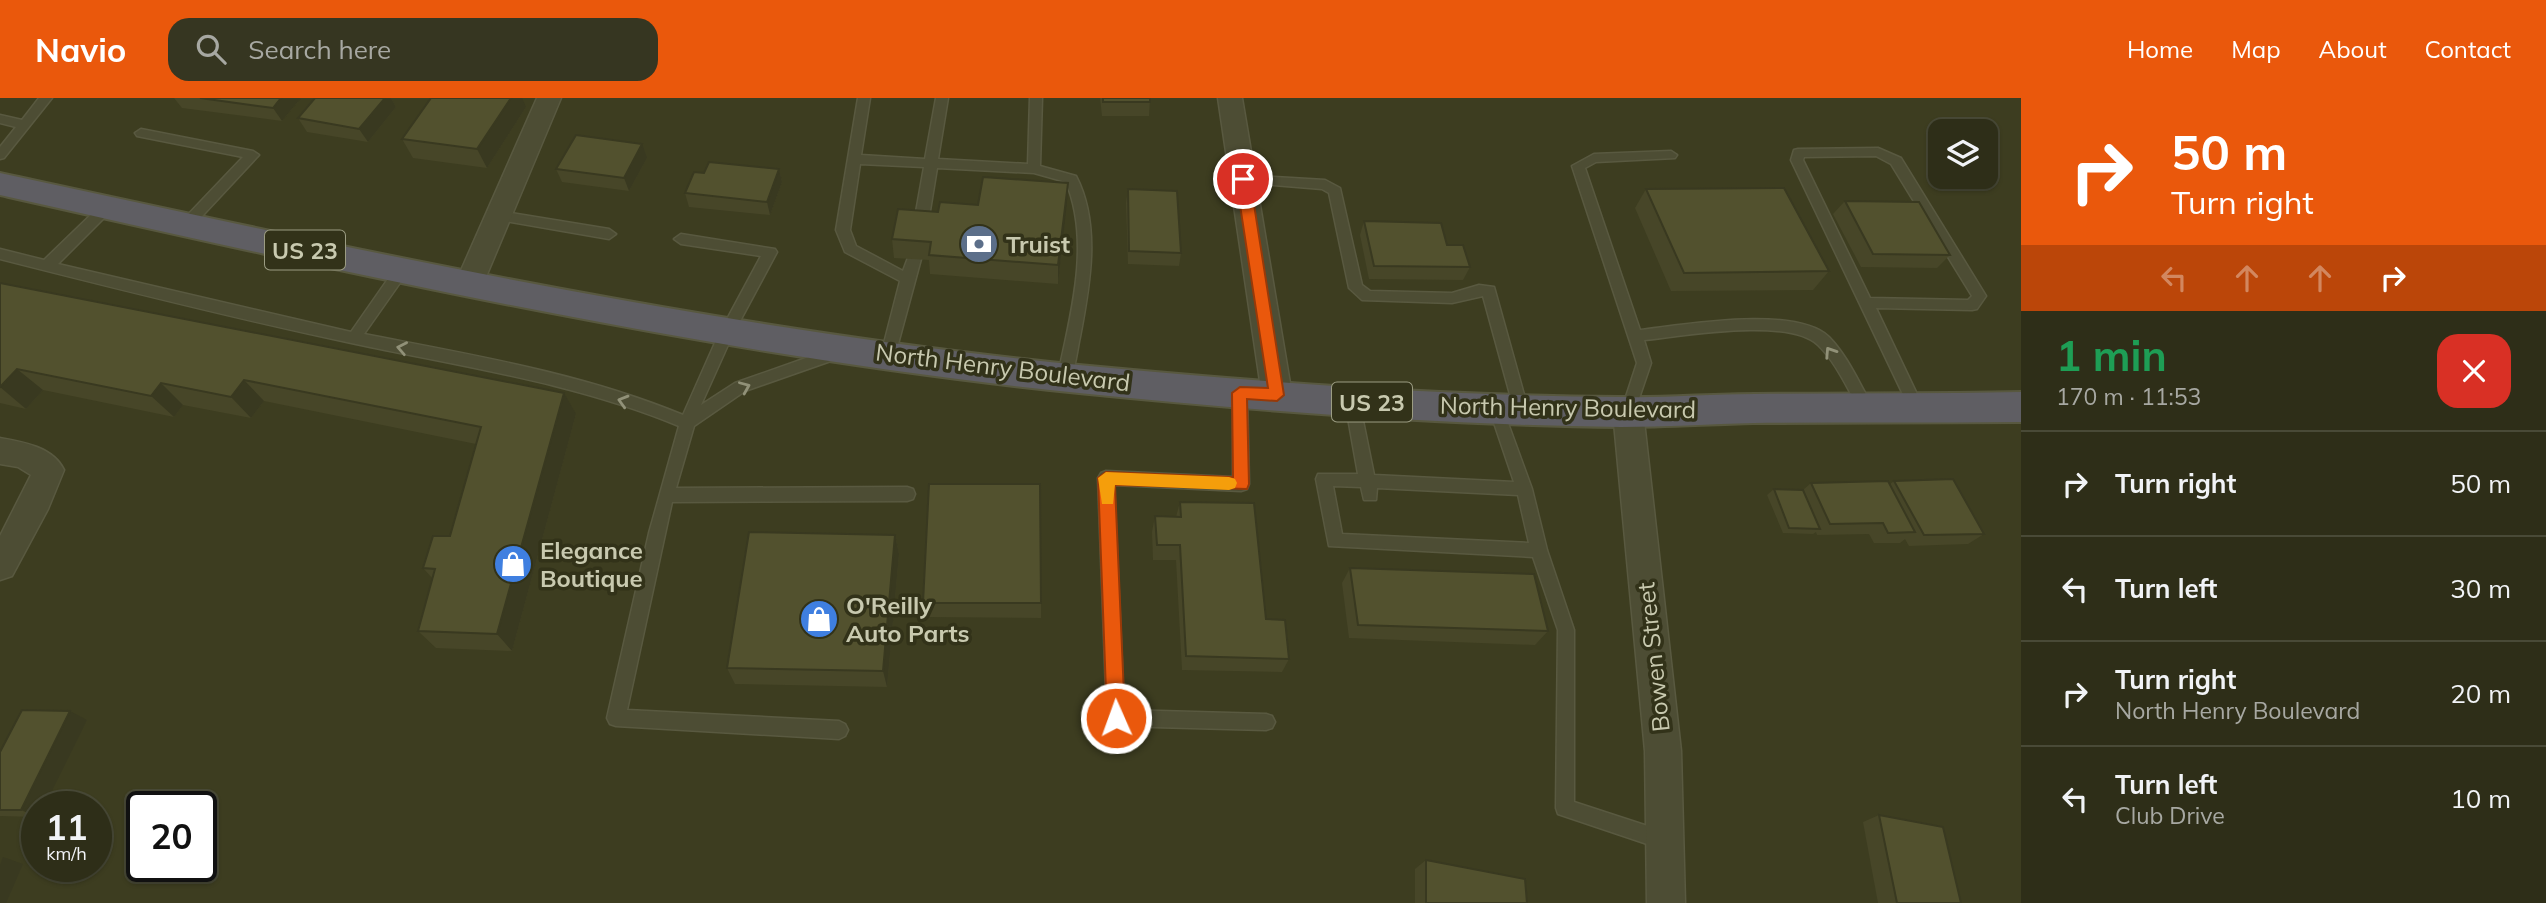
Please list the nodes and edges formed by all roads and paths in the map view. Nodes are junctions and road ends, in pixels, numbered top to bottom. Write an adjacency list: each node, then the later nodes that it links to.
1 (47, 98): 8 (lane)
2 (550, 98): 18 (street)
3 (864, 98): 12 (lane)
4 (942, 98): 13 (lane)
5 (1036, 98): 14 (lane)
6 (1230, 98): 15 (street)
7 (0, 120): 8 (lane)
8 (25, 125): 10 (lane)
9 (141, 133): 19 (lane)
10 (0, 155)
11 (1671, 155): 31 (lane)
12 (855, 159): 13 (lane); 27 (lane)
13 (931, 164): 14 (lane); 20 (lane)
14 (1034, 169): 35 (lane)
15 (1243, 179): 37 (street); 40 (lane)
16 (0, 184): 17 (highway, North Henry Boulevard / US 23)
17 (106, 208): 19 (highway, North Henry Boulevard / US 23); 25 (lane)
18 (498, 216): 21 (lane); 28 (street)
19 (186, 225): 26 (highway, North Henry Boulevard / US 23)
20 (920, 229)
21 (609, 234)
22 (681, 239): 30 (lane)
23 (0, 254): 25 (lane)
24 (914, 259): 27 (lane)
25 (47, 266): 32 (lane)
26 (402, 270): 28 (highway, North Henry Boulevard / US 23); 32 (lane)
27 (908, 279): 34 (lane)
28 (469, 284): 30 (highway, North Henry Boulevard / US 23)
29 (1865, 303): 29 (lane); 42 (lane)
30 (727, 329): 33 (highway, North Henry Boulevard / US 23); 44 (lane)
31 (1635, 336): 41 (lane, one-way to 31); 43 (lane)
32 (354, 338): 44 (lane, one-way to 32)
33 (849, 349): 34 (highway, North Henry Boulevard / US 23); 44 (lane, one-way to 33)
34 (888, 355): 35 (highway, North Henry Boulevard / US 23)
35 (1065, 375): 36 (highway, North Henry Boulevard / US 23)
36 (1240, 393): 37 (highway, North Henry Boulevard / US 23); 54 (lane)
37 (1277, 395): 38 (highway, North Henry Boulevard / US 23)
38 (1352, 401): 40 (highway, North Henry Boulevard / US 23); 46 (lane)
39 (2021, 407): 42 (highway, North Henry Boulevard / US 23)
40 (1509, 408): 43 (highway, North Henry Boulevard / US 23); 47 (lane)
41 (1867, 409): 42 (highway, North Henry Boulevard / US 23); 43 (highway, North Henry Boulevard / US 23)
42 (1917, 409)
43 (1628, 412): 56 (street, Bowen Street)
44 (687, 423): 49 (lane)
45 (0, 451): 53 (street)
46 (1369, 488): 47 (lane); 51 (lane)
47 (1524, 489): 52 (lane)
48 (907, 494): 49 (lane)
49 (667, 495): 55 (lane)
50 (1377, 526): 51 (lane)
51 (1381, 543): 52 (lane)
52 (1539, 550): 56 (lane)
53 (0, 566)
54 (1266, 722)
55 (839, 730)
56 (1665, 841): 57 (street, Bowen Street)
57 (1666, 903)

